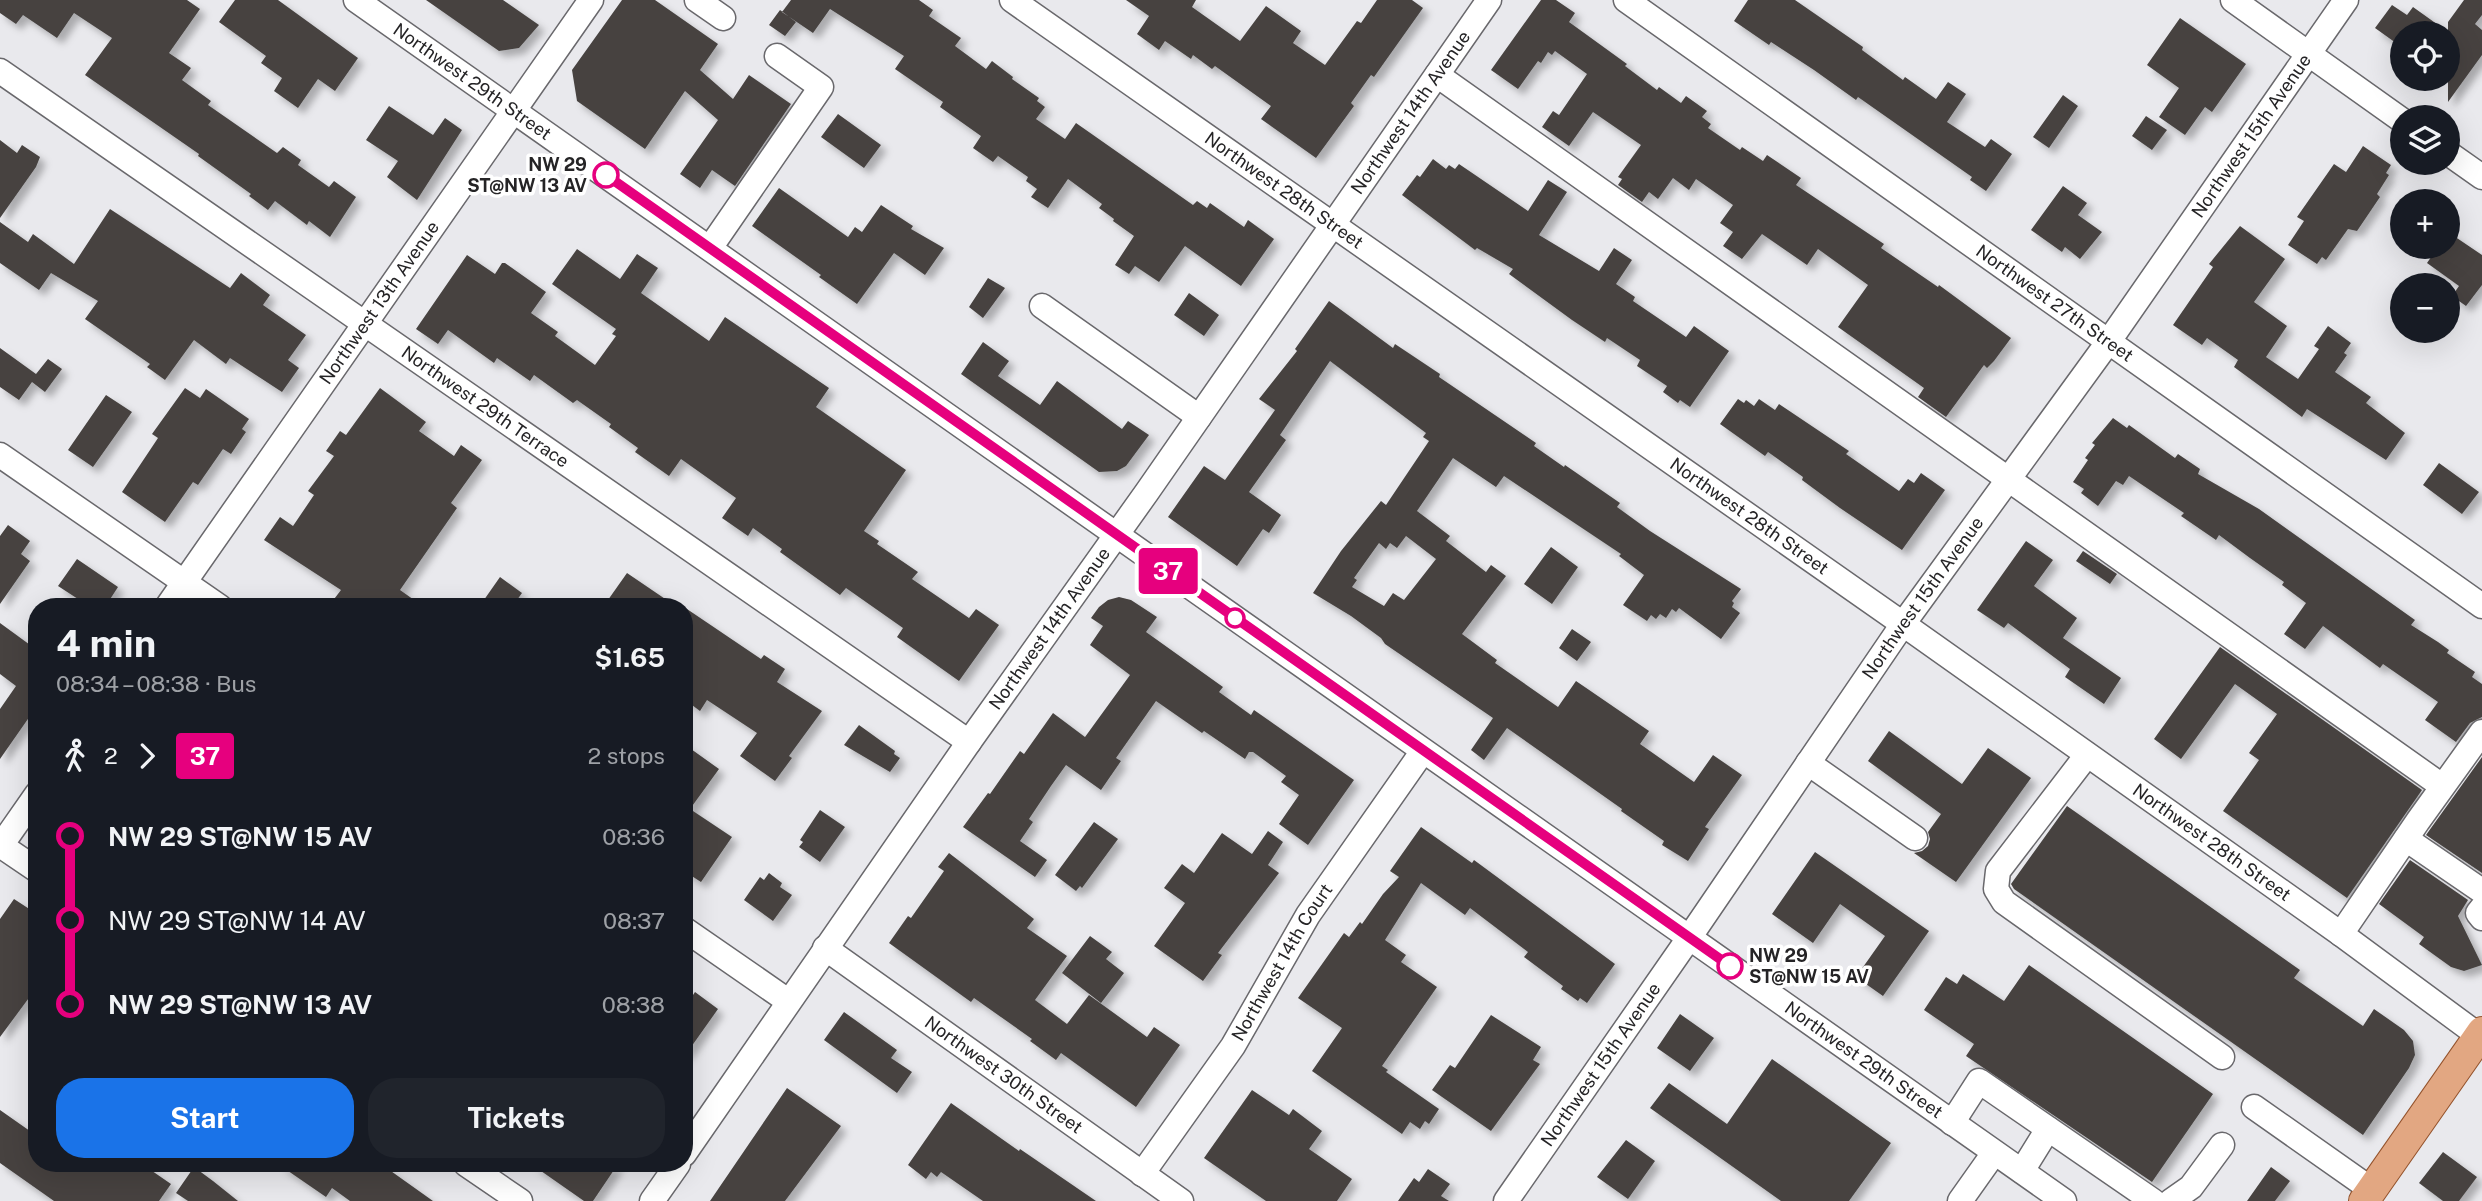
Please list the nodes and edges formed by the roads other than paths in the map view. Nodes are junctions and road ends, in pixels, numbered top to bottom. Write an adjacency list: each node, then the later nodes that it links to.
1 (356, 0): 14 (street, Northwest 29th Street)
2 (591, 0): 14 (street, Northwest 13th Avenue)
3 (697, 0): 9 (street)
4 (1012, 0): 18 (street, Northwest 28th Street)
5 (1489, 0): 13 (street, Northwest 14th Avenue)
6 (1626, 0): 22 (street, Northwest 27th Street)
7 (2233, 0): 10 (street)
8 (2346, 0): 10 (street, Northwest 15th Avenue)
9 (723, 18)
10 (2309, 54): 15 (street); 22 (street, Northwest 15th Avenue)
11 (777, 56): 19 (street)
12 (0, 71): 21 (street, Northwest 29th Terrace)
13 (1437, 75): 18 (street, Northwest 14th Avenue); 25 (street)
14 (513, 110): 19 (street, Northwest 29th Street); 21 (street, Northwest 13th Avenue)
15 (2390, 112)
16 (2460, 161): 17 (street)
17 (2482, 177)
18 (1333, 223): 23 (street, Northwest 14th Avenue); 31 (street, Northwest 28th Street)
19 (710, 248): 26 (street, Northwest 29th Street)
20 (1042, 306): 23 (street)
21 (365, 324): 27 (street, Northwest 13th Avenue); 33 (street, Northwest 29th Terrace)
22 (2109, 341): 25 (street, Northwest 15th Avenue); 30 (street, Northwest 27th Street)
23 (1199, 417): 26 (street, Northwest 14th Avenue)
24 (0, 455): 27 (street)
25 (2008, 479): 31 (street, Northwest 15th Avenue); 37 (street)
26 (1116, 534): 33 (street, Northwest 14th Avenue); 34 (street, Northwest 29th Street)
27 (184, 583): 28 (street, Northwest 13th Avenue); 29 (street)
28 (173, 598)
29 (206, 598)
30 (2482, 606)
31 (1903, 624): 35 (street, Northwest 28th Street); 36 (street, Northwest 15th Avenue)
32 (2482, 732): 37 (street)
33 (968, 742): 49 (street, Northwest 14th Avenue)
34 (1423, 751): 48 (street, Northwest 29th Street); 62 (street, Northwest 14th Court)
35 (2087, 755): 46 (street, Northwest 28th Street); 52 (street)
36 (1808, 763): 39 (street); 48 (street, Northwest 15th Avenue)
37 (2442, 786): 40 (street)
38 (28, 807): 41 (street)
39 (1915, 838)
40 (2406, 839): 43 (street); 46 (street)
41 (0, 846): 42 (street)
42 (28, 864)
43 (2482, 891)
44 (2482, 908): 45 (street)
45 (2482, 918)
46 (2341, 934): 51 (street, Northwest 28th Street)
47 (693, 935): 50 (street)
48 (1689, 938): 54 (street, Northwest 29th Street); 67 (street, Northwest 15th Avenue)
49 (825, 948): 50 (street, Northwest 14th Avenue); 62 (street, Northwest 30th Street)
50 (788, 1001): 56 (street, Northwest 14th Avenue)
51 (2481, 1036): 63 (main road)
52 (2222, 1057)
53 (2254, 1107): 63 (street)
54 (1952, 1123): 55 (street); 58 (street, Northwest 29th Street)
55 (2048, 1129): 59 (street); 70 (street)
56 (693, 1141)
57 (2222, 1145): 71 (street)
58 (1994, 1153): 59 (street, Northwest 29th Street); 68 (street)
59 (2022, 1171): 69 (street, Northwest 29th Street)
60 (478, 1172): 64 (street)
61 (672, 1172): 65 (street)
62 (1142, 1174): 66 (street, Northwest 30th Street)
63 (2368, 1196)
64 (520, 1201)
65 (652, 1201)
66 (1181, 1201)
67 (1507, 1201)
68 (1960, 1201)
69 (2064, 1201)
70 (2153, 1201)
71 (2171, 1201)

